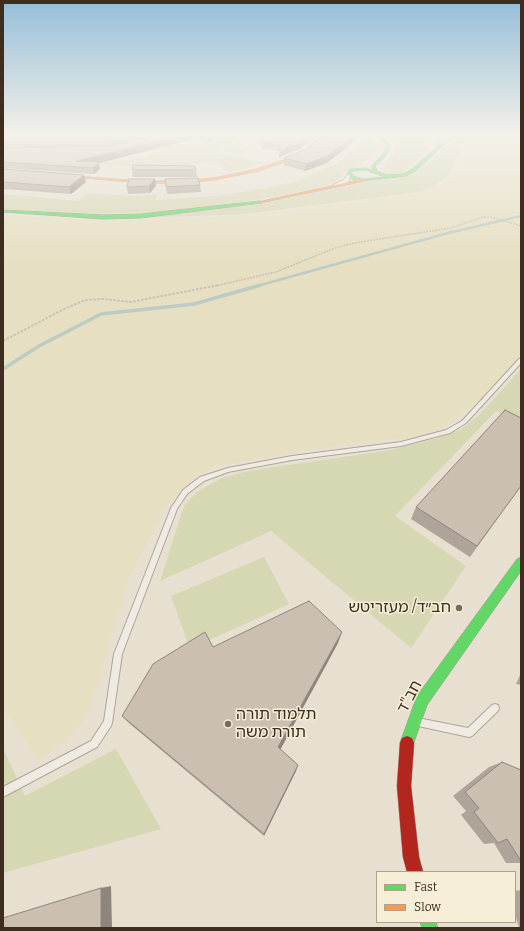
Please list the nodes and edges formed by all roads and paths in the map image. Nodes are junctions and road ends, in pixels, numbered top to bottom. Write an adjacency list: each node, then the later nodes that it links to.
1 (108, 179): 2 (street)
2 (209, 179)
3 (347, 179): 5 (street)
4 (363, 180): 5 (street)
5 (335, 186): 6 (street)
6 (3, 211)
7 (521, 226): 8 (path)
8 (3, 341)
9 (521, 360): 13 (lane)
10 (521, 562): 12 (street, חב"ד)
11 (495, 708): 12 (lane)
12 (414, 721): 14 (street, חב"ד)
13 (3, 792)
14 (415, 871)

